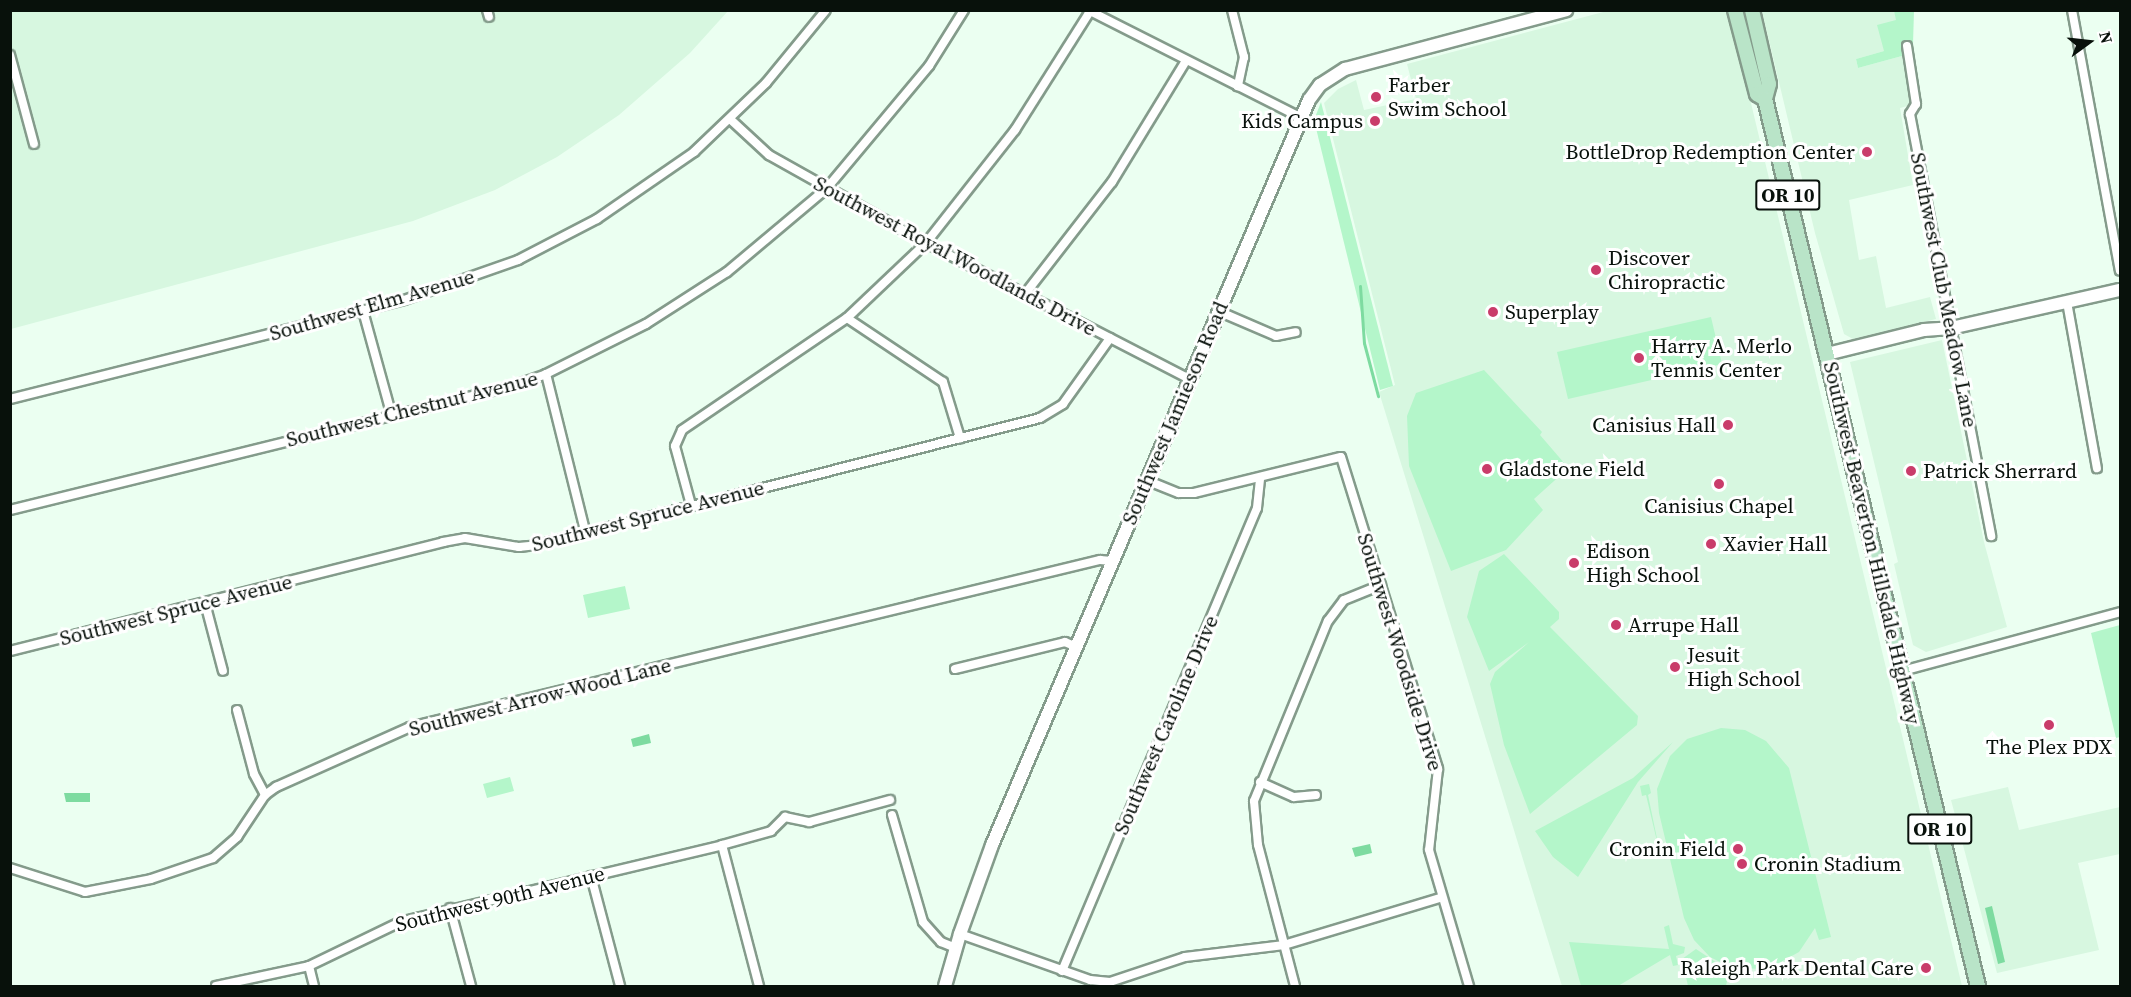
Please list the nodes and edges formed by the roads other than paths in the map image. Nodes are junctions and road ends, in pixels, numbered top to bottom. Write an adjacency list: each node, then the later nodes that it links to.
1 (826, 10): 15 (street, Southwest Elm Avenue)
2 (964, 10): 17 (street, Southwest Chestnut Avenue)
3 (1232, 10): 12 (street)
4 (1566, 10): 14 (street, Southwest Jamieson Road)
5 (1736, 10): 13 (main road, Southwest Beaverton Hillsdale Highway / OR 10)
6 (1752, 10): 13 (main road, Southwest Beaverton Hillsdale Highway / OR 10)
7 (2073, 10): 19 (street)
8 (1090, 11): 11 (street); 18 (street)
9 (1907, 46): 26 (street, Southwest Club Meadow Lane)
10 (10, 55): 16 (street)
11 (1186, 61): 12 (street); 21 (street)
12 (1238, 86): 14 (street)
13 (1766, 99): 29 (main road, Southwest Beaverton Hillsdale Highway / OR 10)
14 (1300, 117): 24 (street, Southwest Jamieson Road)
15 (730, 119): 17 (street, Southwest Royal Woodlands Drive); 23 (street, Southwest Elm Avenue)
16 (34, 144)
17 (827, 188): 18 (street, Southwest Royal Woodlands Drive); 30 (street, Southwest Chestnut Avenue)
18 (926, 243): 21 (street, Southwest Royal Woodlands Drive); 25 (street)
19 (2121, 271)
20 (2121, 290): 22 (street)
21 (1025, 294): 28 (street, Southwest Royal Woodlands Drive)
22 (2067, 302): 26 (street); 35 (street)
23 (363, 311): 32 (street, Southwest Elm Avenue); 33 (street)
24 (1218, 311): 27 (street); 31 (street, Southwest Jamieson Road)
25 (848, 318): 34 (street); 38 (street)
26 (1951, 328): 29 (street); 41 (street, Southwest Club Meadow Lane)
27 (1296, 332)
28 (1110, 338): 31 (street, Southwest Royal Woodlands Drive); 34 (street, Southwest Spruce Avenue)
29 (1827, 354): 50 (main road, Southwest Beaverton Hillsdale Highway / OR 10)
30 (546, 374): 33 (street, Southwest Chestnut Avenue); 40 (street)
31 (1190, 380): 37 (street, Southwest Jamieson Road)
32 (10, 399)
33 (392, 416): 39 (street, Southwest Chestnut Avenue)
34 (960, 438): 38 (street, Southwest Spruce Avenue)
35 (2097, 468)
36 (1260, 477): 37 (street); 43 (street, Southwest Woodside Drive); 66 (street, Southwest Caroline Drive)
37 (1146, 480): 42 (street, Southwest Jamieson Road)
38 (691, 505): 40 (street, Southwest Spruce Avenue)
39 (10, 510)
40 (585, 531): 44 (street, Southwest Spruce Avenue)
41 (1991, 536)
42 (1112, 561): 46 (street, Southwest Jamieson Road); 53 (street, Southwest Arrow-Wood Lane)
43 (1381, 585): 52 (street); 60 (street, Southwest Woodside Drive)
44 (205, 603): 47 (street, Southwest Spruce Avenue); 49 (street)
45 (2121, 612): 50 (street)
46 (1076, 647): 48 (street); 62 (street, Southwest Jamieson Road)
47 (10, 651)
48 (955, 669)
49 (224, 671)
50 (1902, 671): 75 (main road, Southwest Beaverton Hillsdale Highway / OR 10)
51 (237, 710): 53 (street)
52 (1260, 782): 54 (street); 63 (street)
53 (265, 795): 58 (street)
54 (1316, 795)
55 (890, 800): 57 (street, Southwest 90th Avenue)
56 (892, 815): 64 (street)
57 (722, 845): 59 (street, Southwest 90th Avenue); 71 (street)
58 (10, 868)
59 (591, 876): 61 (street, Southwest 90th Avenue); 70 (street)
60 (1440, 898): 63 (street); 74 (street, Southwest Woodside Drive)
61 (450, 908): 65 (street, Southwest 90th Avenue); 69 (street)
62 (960, 934): 64 (street, Southwest Jamieson Road); 66 (street)
63 (1284, 945): 66 (street); 73 (street)
64 (956, 948): 72 (street, Southwest Jamieson Road)
65 (309, 966): 67 (street, Southwest 90th Avenue); 68 (street)
66 (1062, 971)
67 (216, 987)
68 (314, 987)
69 (471, 987)
70 (620, 987)
71 (759, 987)
72 (945, 987)
73 (1295, 987)
74 (1469, 987)
75 (1978, 987)

